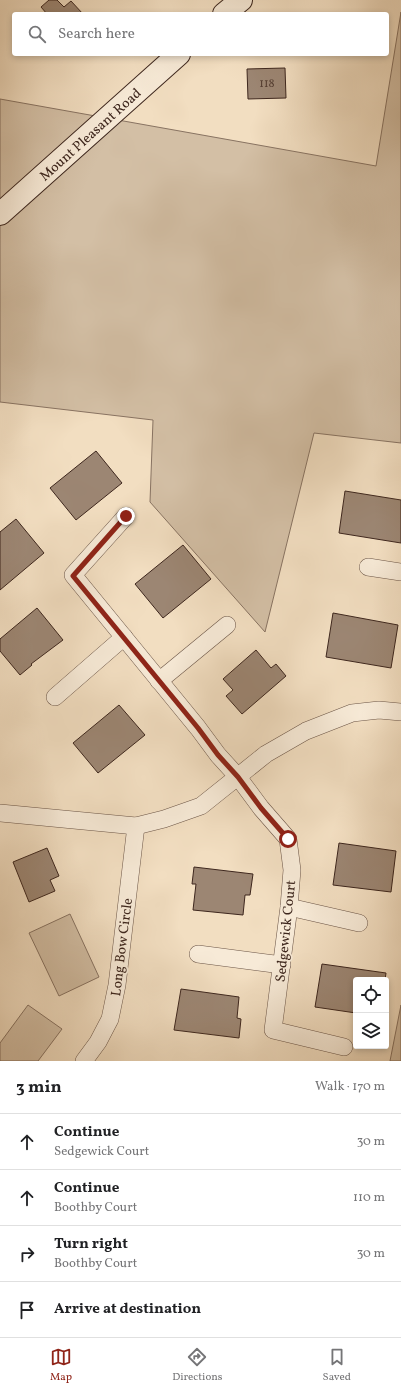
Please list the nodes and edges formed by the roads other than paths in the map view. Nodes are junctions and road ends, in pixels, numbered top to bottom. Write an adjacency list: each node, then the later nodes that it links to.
1 (241, 0): 2 (street)
2 (226, 12)
3 (177, 56): 4 (street, Mount Pleasant Road)
4 (0, 214)
5 (126, 516): 9 (street, Sedgewick Court)
6 (368, 567): 7 (street)
7 (401, 572)
8 (227, 625): 10 (street)
9 (124, 637): 10 (street, Sedgewick Court); 11 (street)
10 (159, 681): 13 (street, Sedgewick Court)
11 (55, 697)
12 (401, 712): 13 (street)
13 (238, 777): 15 (street); 16 (street, Sedgewick Court)
14 (0, 813): 15 (street)
15 (136, 826): 21 (street, Long Bow Circle)
16 (289, 907): 17 (street); 19 (street, Sedgewick Court)
17 (359, 924)
18 (198, 954): 19 (street)
19 (282, 965): 20 (street, Sedgewick Court)
20 (344, 1047)
21 (84, 1061)

